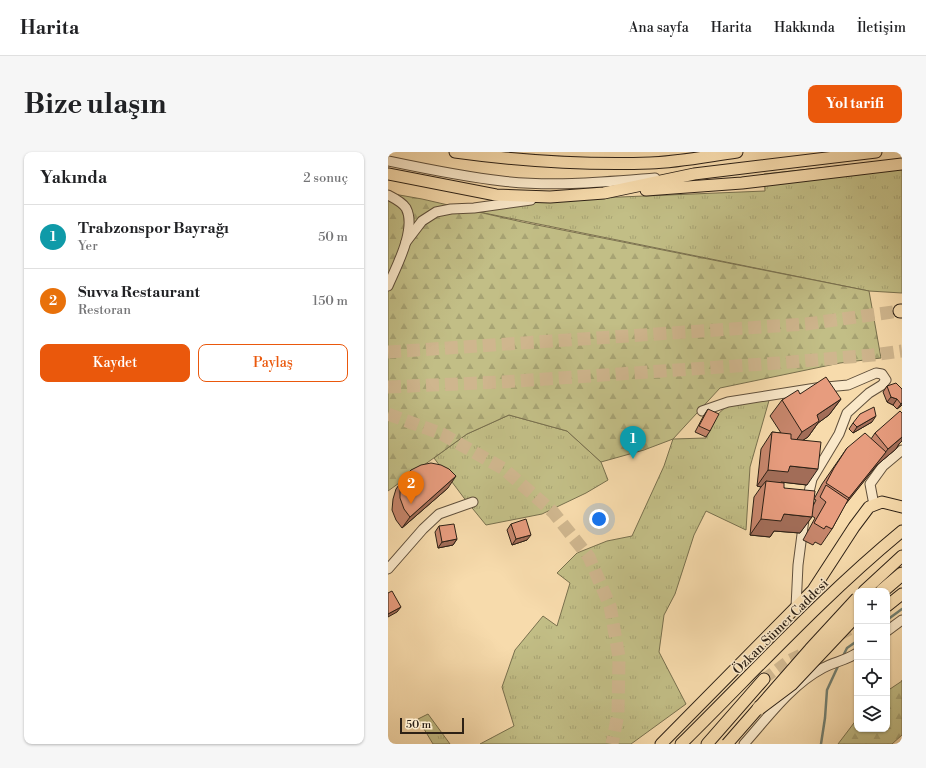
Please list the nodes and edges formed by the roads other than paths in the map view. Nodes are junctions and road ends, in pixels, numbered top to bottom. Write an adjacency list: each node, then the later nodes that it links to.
1 (455, 152): 6 (main road)
2 (678, 152): 6 (main road)
3 (737, 152): 6 (main road)
4 (876, 152): 9 (main road)
5 (388, 161): 9 (street)
6 (572, 163)
7 (902, 164): 10 (main road)
8 (388, 174): 12 (main road)
9 (694, 174): 10 (main road)
10 (604, 193): 12 (main road)
11 (388, 195): 13 (street)
12 (550, 197): 13 (street)
13 (406, 242): 14 (street)
14 (388, 286)
15 (702, 411): 29 (street)
16 (902, 450): 18 (street)
17 (473, 502): 22 (street)
18 (874, 505): 19 (main road); 29 (main road)
19 (902, 507)
20 (902, 531): 37 (main road, Özkan Sümer Caddesi)
21 (902, 556): 24 (main road)
22 (388, 569)
23 (902, 574): 25 (highway)
24 (867, 588)
25 (886, 588)
26 (902, 594): 28 (main road)
27 (854, 601): 35 (main road, bridge)
28 (890, 604)
29 (796, 608): 36 (main road)
30 (854, 617): 35 (highway, bridge)
31 (902, 620): 32 (street)
32 (890, 629)
33 (853, 656): 40 (street)
34 (764, 679): 38 (main road)
35 (759, 708): 39 (main road, bridge)
36 (661, 744)
37 (681, 744)
38 (707, 744)
39 (728, 744)
40 (744, 744)

